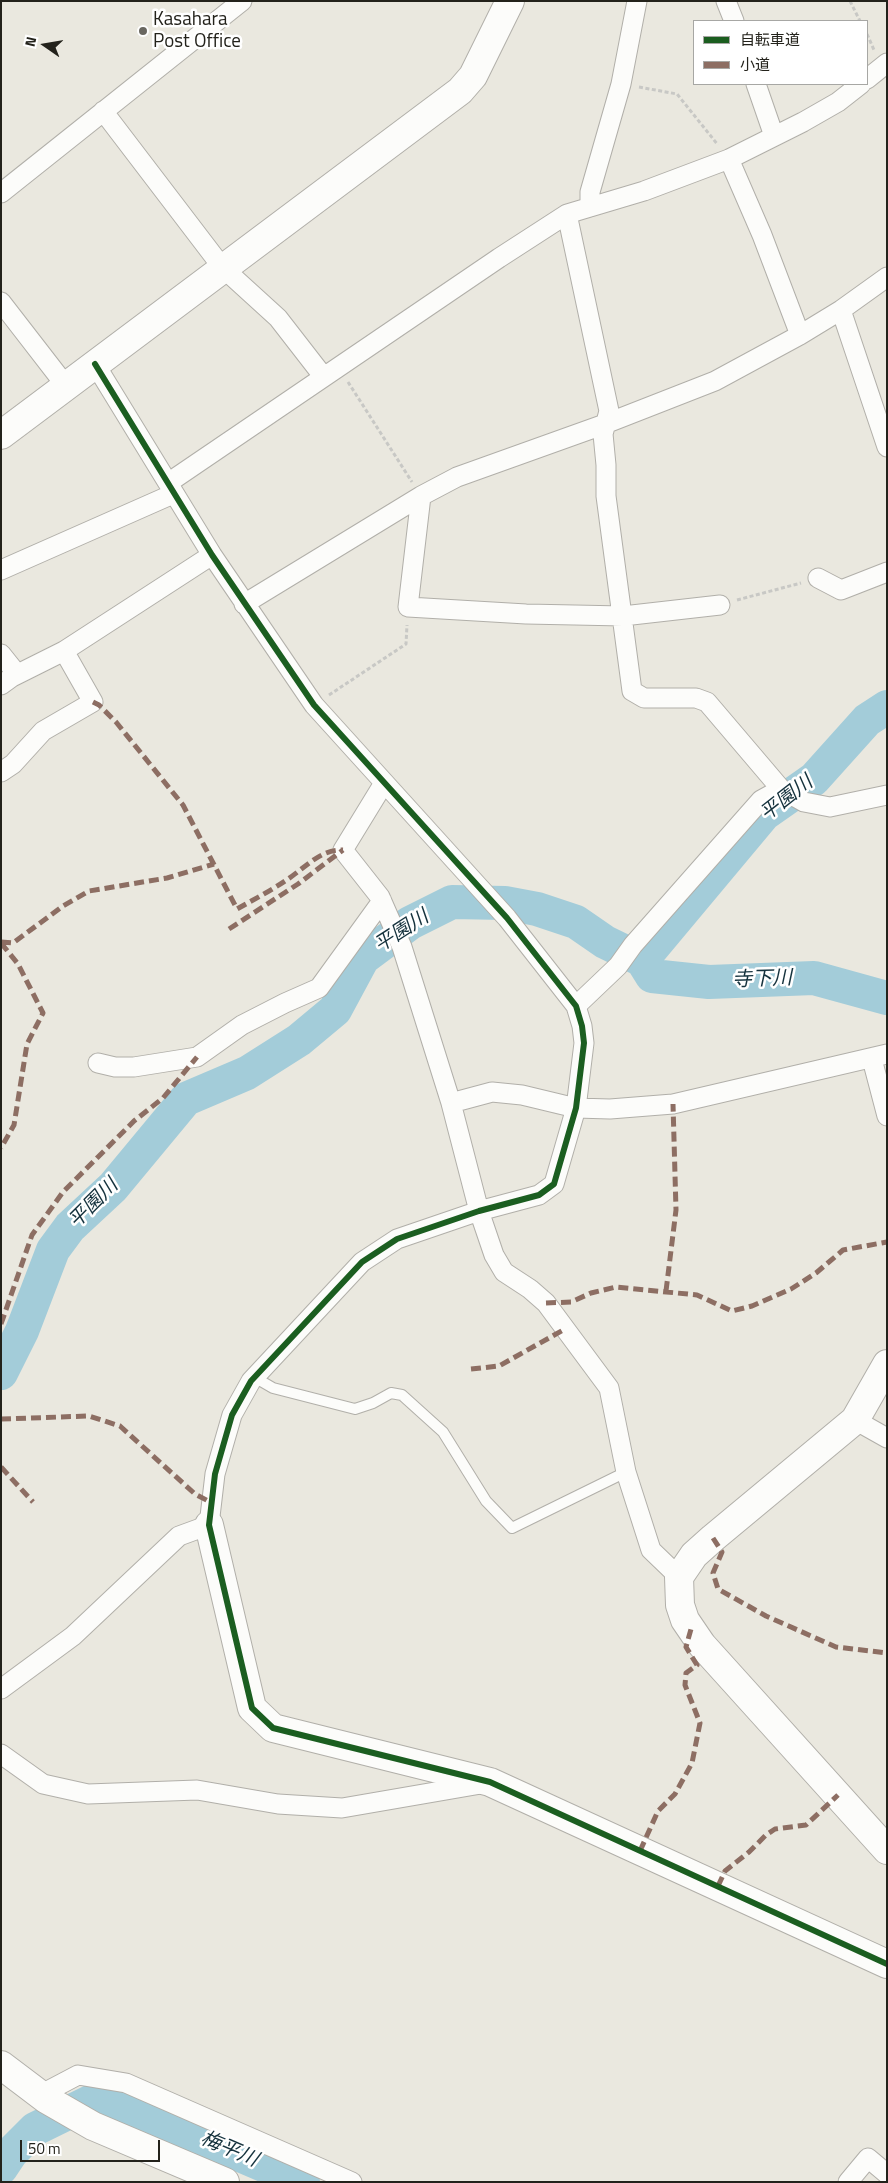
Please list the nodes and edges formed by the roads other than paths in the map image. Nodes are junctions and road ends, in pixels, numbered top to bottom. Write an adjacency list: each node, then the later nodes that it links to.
1 (242, 1): 10 (street)
2 (510, 1): 16 (street)
3 (637, 1): 14 (street)
4 (726, 1): 5 (street)
5 (734, 20)
6 (887, 63): 7 (street)
7 (868, 78)
8 (756, 85): 11 (street)
9 (860, 85): 11 (street)
10 (103, 111): 13 (street); 16 (street)
11 (774, 136): 12 (street)
12 (729, 159): 14 (street); 20 (street)
13 (1, 193)
14 (590, 207): 15 (street)
15 (567, 214): 22 (street); 24 (street)
16 (222, 267): 21 (street); 22 (street)
17 (887, 277): 19 (street)
18 (1, 302): 23 (street)
19 (841, 310): 20 (street); 26 (street)
20 (800, 335): 24 (street)
21 (94, 364): 23 (street); 27 (street)
22 (331, 371): 27 (street)
23 (66, 386): 25 (street)
24 (605, 424): 28 (street); 35 (street)
25 (1, 435)
26 (887, 446)
27 (170, 488): 29 (street); 30 (street)
28 (421, 496): 33 (street); 35 (street)
29 (212, 555): 33 (street); 36 (street)
30 (1, 570)
31 (887, 572): 32 (street)
32 (818, 578)
33 (244, 604): 41 (street)
34 (720, 605): 35 (street)
35 (623, 616): 42 (street)
36 (64, 651): 38 (street); 40 (street)
37 (1, 654): 38 (street)
38 (18, 674): 39 (street)
39 (1, 685)
40 (1, 772)
41 (384, 783): 44 (street); 45 (street)
42 (781, 789): 43 (street); 45 (street)
43 (886, 797)
44 (386, 910): 47 (street); 48 (street)
45 (576, 1006): 49 (street)
46 (879, 1056): 49 (street); 50 (street)
47 (98, 1063)
48 (451, 1102): 49 (street); 51 (street)
49 (576, 1108): 51 (street)
50 (887, 1116)
51 (479, 1211): 53 (street); 56 (street)
52 (887, 1364): 54 (street)
53 (254, 1377): 56 (lane); 57 (street)
54 (855, 1420): 55 (street); 58 (street)
55 (887, 1438)
56 (626, 1472): 58 (street)
57 (209, 1525): 59 (street); 61 (street)
58 (679, 1577): 62 (street)
59 (1, 1690)
60 (1, 1754): 61 (street)
61 (490, 1782): 63 (street)
62 (887, 1850)
63 (887, 1964)
64 (1, 2065): 65 (street)
65 (43, 2097): 67 (street); 68 (street)
66 (887, 2174): 69 (street)
67 (225, 2182)
68 (352, 2182)
69 (848, 2182)

